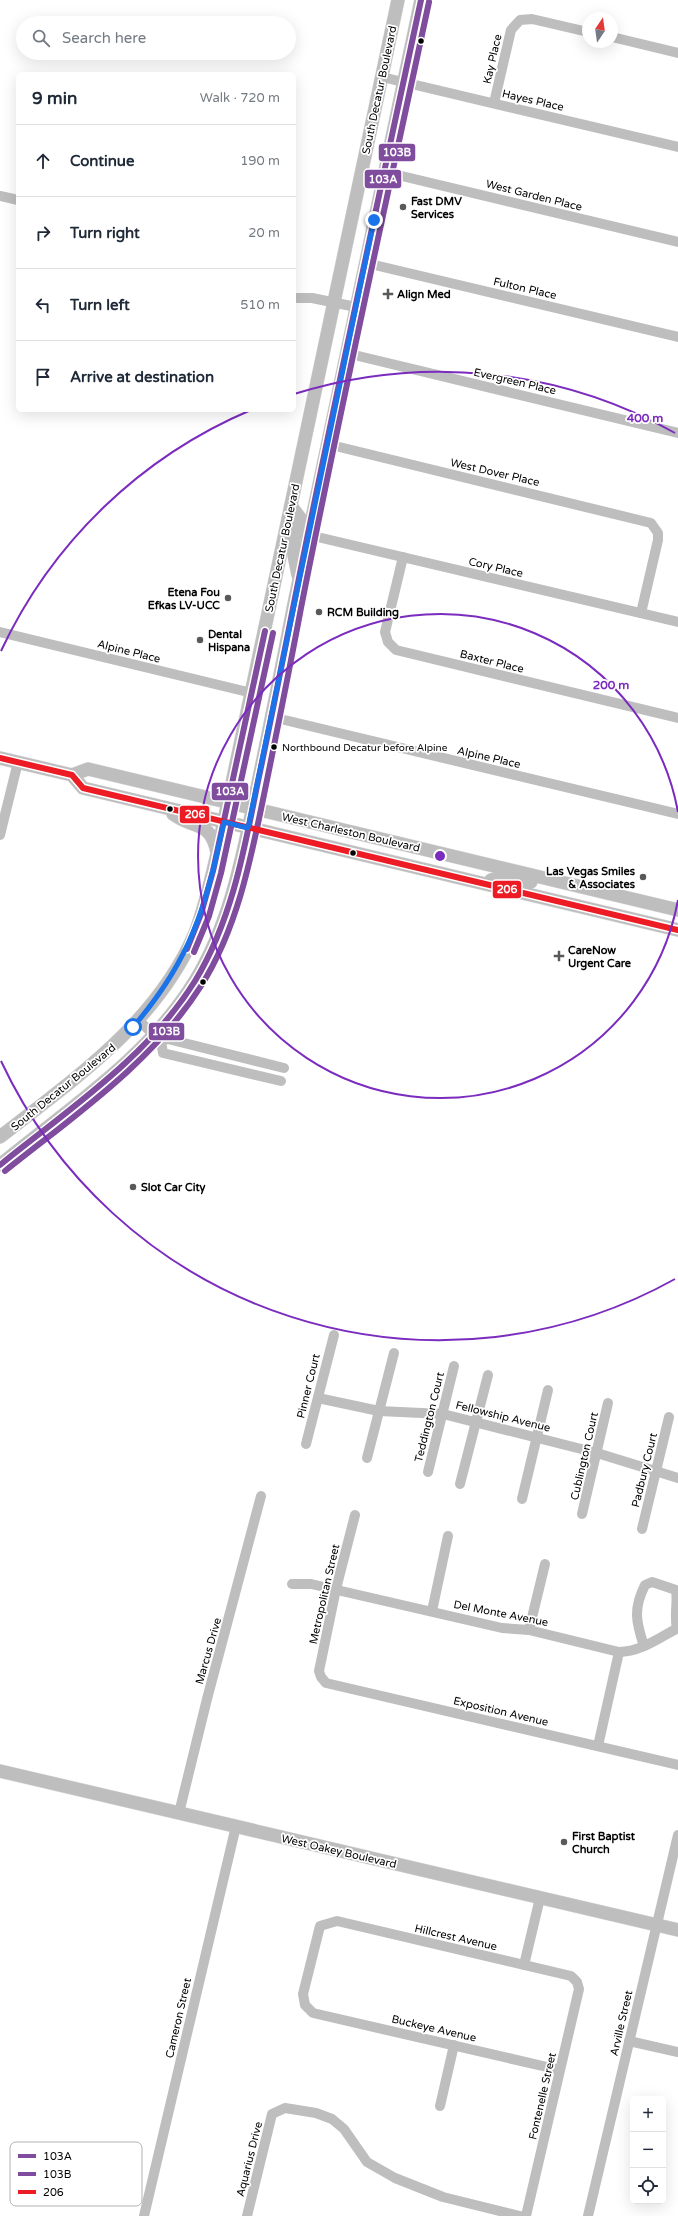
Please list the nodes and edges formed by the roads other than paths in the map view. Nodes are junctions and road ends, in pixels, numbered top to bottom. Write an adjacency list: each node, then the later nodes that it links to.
1 (398, 0): 6 (main road, South Decatur Boulevard)
2 (421, 0): 7 (main road, South Decatur Boulevard)
3 (582, 31): 8 (street, Kay Place)
4 (618, 39): 5 (street)
5 (678, 53)
6 (382, 77): 7 (street, Hayes Place); 16 (main road, South Decatur Boulevard)
7 (404, 82): 8 (street, Hayes Place); 10 (main road, South Decatur Boulevard)
8 (494, 104): 9 (street, Hayes Place)
9 (678, 147)
10 (385, 172): 13 (street, West Garden Place); 14 (main road, South Decatur Boulevard)
11 (0, 196): 12 (street)
12 (16, 200)
13 (678, 242)
14 (366, 263): 17 (main road, South Decatur Boulevard); 18 (street, Fulton Place)
15 (296, 298): 16 (street)
16 (334, 302): 17 (street); 22 (main road, South Decatur Boulevard)
17 (356, 307): 19 (main road, South Decatur Boulevard)
18 (678, 337)
19 (346, 353): 20 (street, Evergreen Place); 21 (main road, South Decatur Boulevard)
20 (678, 433)
21 (328, 444): 24 (main road, South Decatur Boulevard); 27 (street, West Dover Place)
22 (291, 506): 23 (main road, South Decatur Boulevard); 24 (main road)
23 (286, 533): 26 (main road); 30 (main road, South Decatur Boulevard)
24 (309, 535): 25 (street, Cory Place); 26 (main road, South Decatur Boulevard)
25 (403, 557): 27 (street, Cory Place); 32 (street, Baxter Place)
26 (299, 580): 31 (main road, South Decatur Boulevard)
27 (641, 613): 28 (street, Cory Place)
28 (678, 622)
29 (0, 632): 30 (street, Alpine Place)
30 (252, 693): 36 (main road, South Decatur Boulevard)
31 (272, 717): 38 (main road, South Decatur Boulevard); 39 (street, Alpine Place)
32 (678, 718)
33 (0, 758): 34 (main road, West Charleston Boulevard)
34 (18, 762): 35 (main road, West Charleston Boulevard); 42 (street)
35 (72, 775): 36 (main road, West Charleston Boulevard); 37 (main road, West Charleston Boulevard)
36 (228, 803): 38 (main road, West Charleston Boulevard); 40 (main road, South Decatur Boulevard)
37 (163, 807): 40 (main road, West Charleston Boulevard); 43 (main road)
38 (252, 809): 41 (main road, South Decatur Boulevard); 44 (main road, West Charleston Boulevard)
39 (678, 814)
40 (224, 822): 41 (main road, West Charleston Boulevard); 43 (main road, South Decatur Boulevard)
41 (248, 828): 45 (main road, West Charleston Boulevard); 51 (main road, South Decatur Boulevard)
42 (0, 835)
43 (217, 854): 50 (main road, South Decatur Boulevard)
44 (476, 862): 45 (main road); 47 (main road, West Charleston Boulevard)
45 (414, 867): 46 (main road, West Charleston Boulevard)
46 (488, 884): 47 (main road); 49 (main road, West Charleston Boulevard)
47 (573, 885): 48 (main road, West Charleston Boulevard)
48 (678, 910)
49 (678, 930)
50 (138, 1021): 51 (street); 54 (main road, South Decatur Boulevard)
51 (159, 1038): 52 (street); 53 (street); 55 (main road, South Decatur Boulevard)
52 (284, 1068)
53 (281, 1081)
54 (0, 1137)
55 (0, 1165)
56 (334, 1335): 61 (street, Pinner Court)
57 (394, 1353): 63 (street)
58 (454, 1366): 64 (street, Teddington Court)
59 (488, 1375): 66 (street)
60 (548, 1390): 67 (street)
61 (318, 1398): 63 (street, Fellowship Avenue); 68 (street, Pinner Court)
62 (608, 1403): 69 (street, Cublington Court)
63 (379, 1411): 64 (street, Fellowship Avenue); 70 (street)
64 (443, 1414): 66 (street, Fellowship Avenue); 71 (street, Teddington Court)
65 (669, 1417): 72 (street, Padbury Court)
66 (476, 1421): 67 (street, Fellowship Avenue); 74 (street)
67 (537, 1437): 69 (street, Fellowship Avenue); 76 (street)
68 (306, 1444)
69 (597, 1453): 72 (street, Fellowship Avenue); 77 (street, Cublington Court)
70 (368, 1458)
71 (428, 1472)
72 (656, 1472): 73 (street, Fellowship Avenue); 79 (street, Padbury Court)
73 (678, 1478)
74 (460, 1484)
75 (261, 1496): 93 (street, Marcus Drive)
76 (522, 1499)
77 (582, 1514)
78 (355, 1515): 83 (street, Metropolitan Street)
79 (642, 1529)
80 (448, 1536): 84 (street)
81 (546, 1564): 86 (street)
82 (292, 1584): 83 (street, Del Monte Avenue)
83 (336, 1589): 84 (street, Del Monte Avenue); 89 (street, Metropolitan Street)
84 (432, 1611): 86 (street, Del Monte Avenue)
85 (678, 1628): 87 (street, Del Monte Avenue); 87 (street)
86 (529, 1630): 88 (street, Del Monte Avenue)
87 (644, 1646): 88 (street, Del Monte Avenue)
88 (619, 1652): 90 (street)
89 (321, 1677): 90 (street, Exposition Avenue)
90 (598, 1746): 91 (street, Exposition Avenue)
91 (678, 1765)
92 (0, 1771): 93 (main road, West Oakey Boulevard)
93 (179, 1813): 94 (main road, West Oakey Boulevard)
94 (236, 1826): 96 (main road, West Oakey Boulevard); 107 (street, Cameron Street)
95 (678, 1837): 97 (street, Arville Street)
96 (540, 1898): 97 (main road, West Oakey Boulevard); 99 (street)
97 (656, 1925): 98 (main road, West Oakey Boulevard); 102 (street, Arville Street)
98 (678, 1930)
99 (524, 1965): 100 (street, Hillcrest Avenue); 101 (street, Hillcrest Avenue)
100 (577, 1982): 105 (street, Fontenelle Street)
101 (305, 2005): 103 (street, Buckeye Avenue)
102 (630, 2041): 104 (street); 111 (street, Arville Street)
103 (454, 2045): 105 (street, Buckeye Avenue); 106 (street)
104 (678, 2052)
105 (560, 2070): 110 (street, Fontenelle Street)
106 (440, 2106)
107 (144, 2216)
108 (247, 2216): 109 (street, Aquarius Drive)
109 (520, 2216)
110 (526, 2216)
111 (588, 2216)

